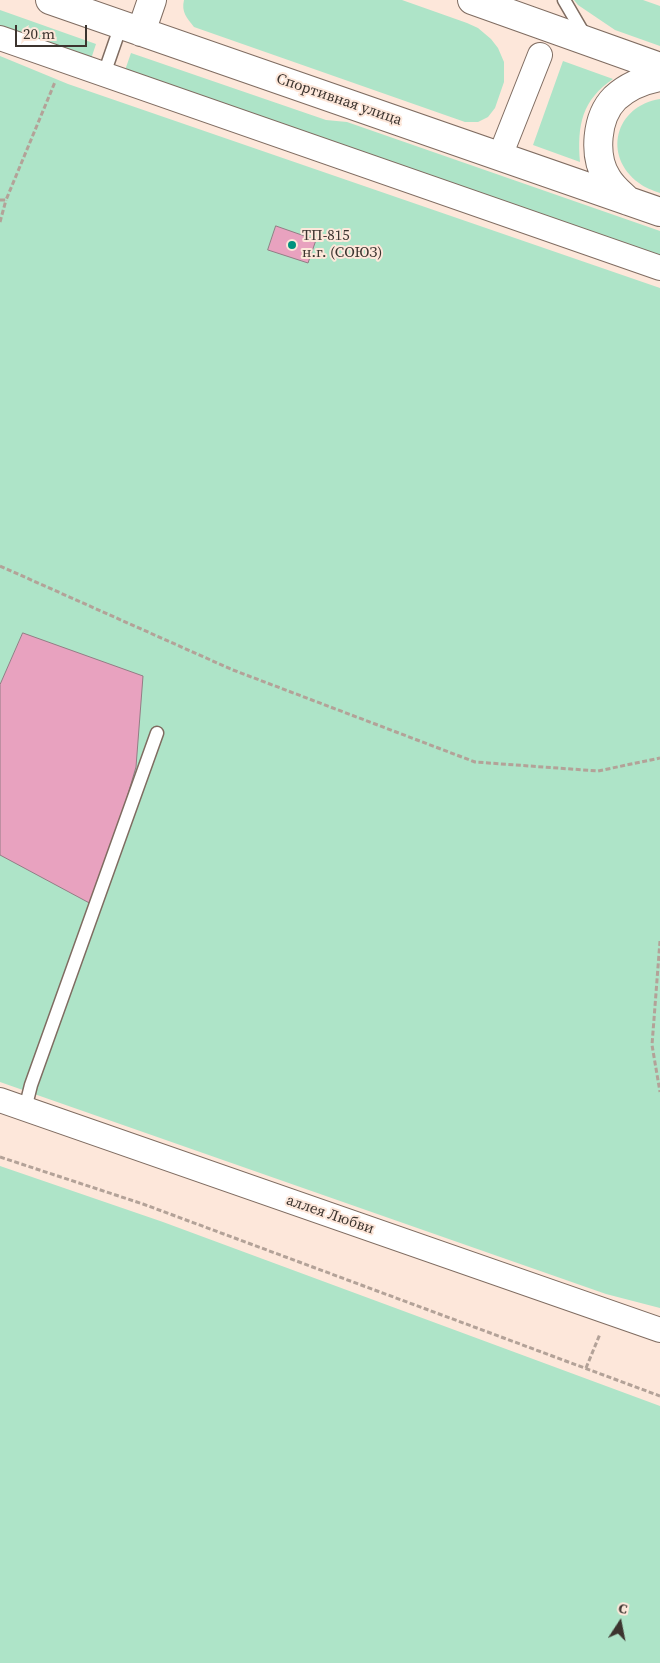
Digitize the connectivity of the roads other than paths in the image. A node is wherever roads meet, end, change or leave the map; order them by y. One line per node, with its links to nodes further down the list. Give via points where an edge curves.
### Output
1 (50, 0): 5 (main road, Спортивная улица)
2 (152, 0): 5 (main road)
3 (472, 0): 7 (main road)
4 (564, 0): 7 (lane)
5 (131, 29): 10 (lane); 12 (main road, Спортивная улица)
6 (0, 38): 10 (street)
7 (588, 40): 9 (main road)
8 (540, 55): 12 (street)
9 (660, 68)
10 (104, 74): 15 (street)
11 (660, 77): 13 (main road, Спортивная улица, via 630,86 614,99 598,136 598,155 606,178)
12 (500, 156): 13 (main road, Спортивная улица)
13 (628, 201): 14 (main road, Спортивная улица)
14 (660, 212)
15 (660, 268)
16 (157, 733): 18 (lane)
17 (0, 1100): 18 (street, аллея Любви)
18 (25, 1109): 19 (street, аллея Любви)
19 (660, 1330)

